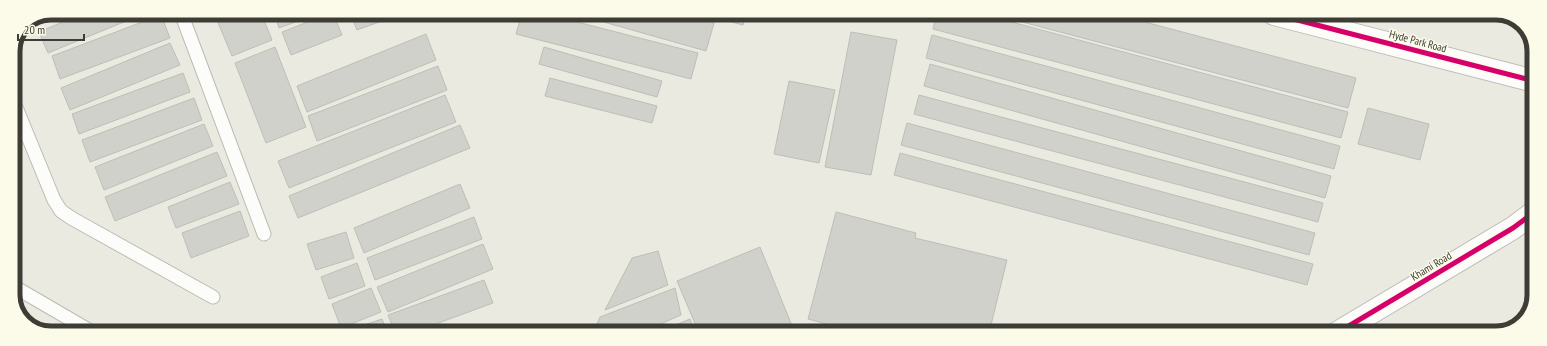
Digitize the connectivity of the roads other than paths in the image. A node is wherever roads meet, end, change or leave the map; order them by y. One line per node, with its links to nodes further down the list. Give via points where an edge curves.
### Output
1 (184, 20): 6 (lane)
2 (1297, 20): 3 (street, Hyde Park Road)
3 (1527, 79)
4 (20, 117): 8 (lane, via 54,200 61,211)
5 (1527, 218): 10 (street, Khami Road)
6 (264, 234)
7 (20, 290): 9 (lane)
8 (213, 297)
9 (82, 326)
10 (1349, 326)

